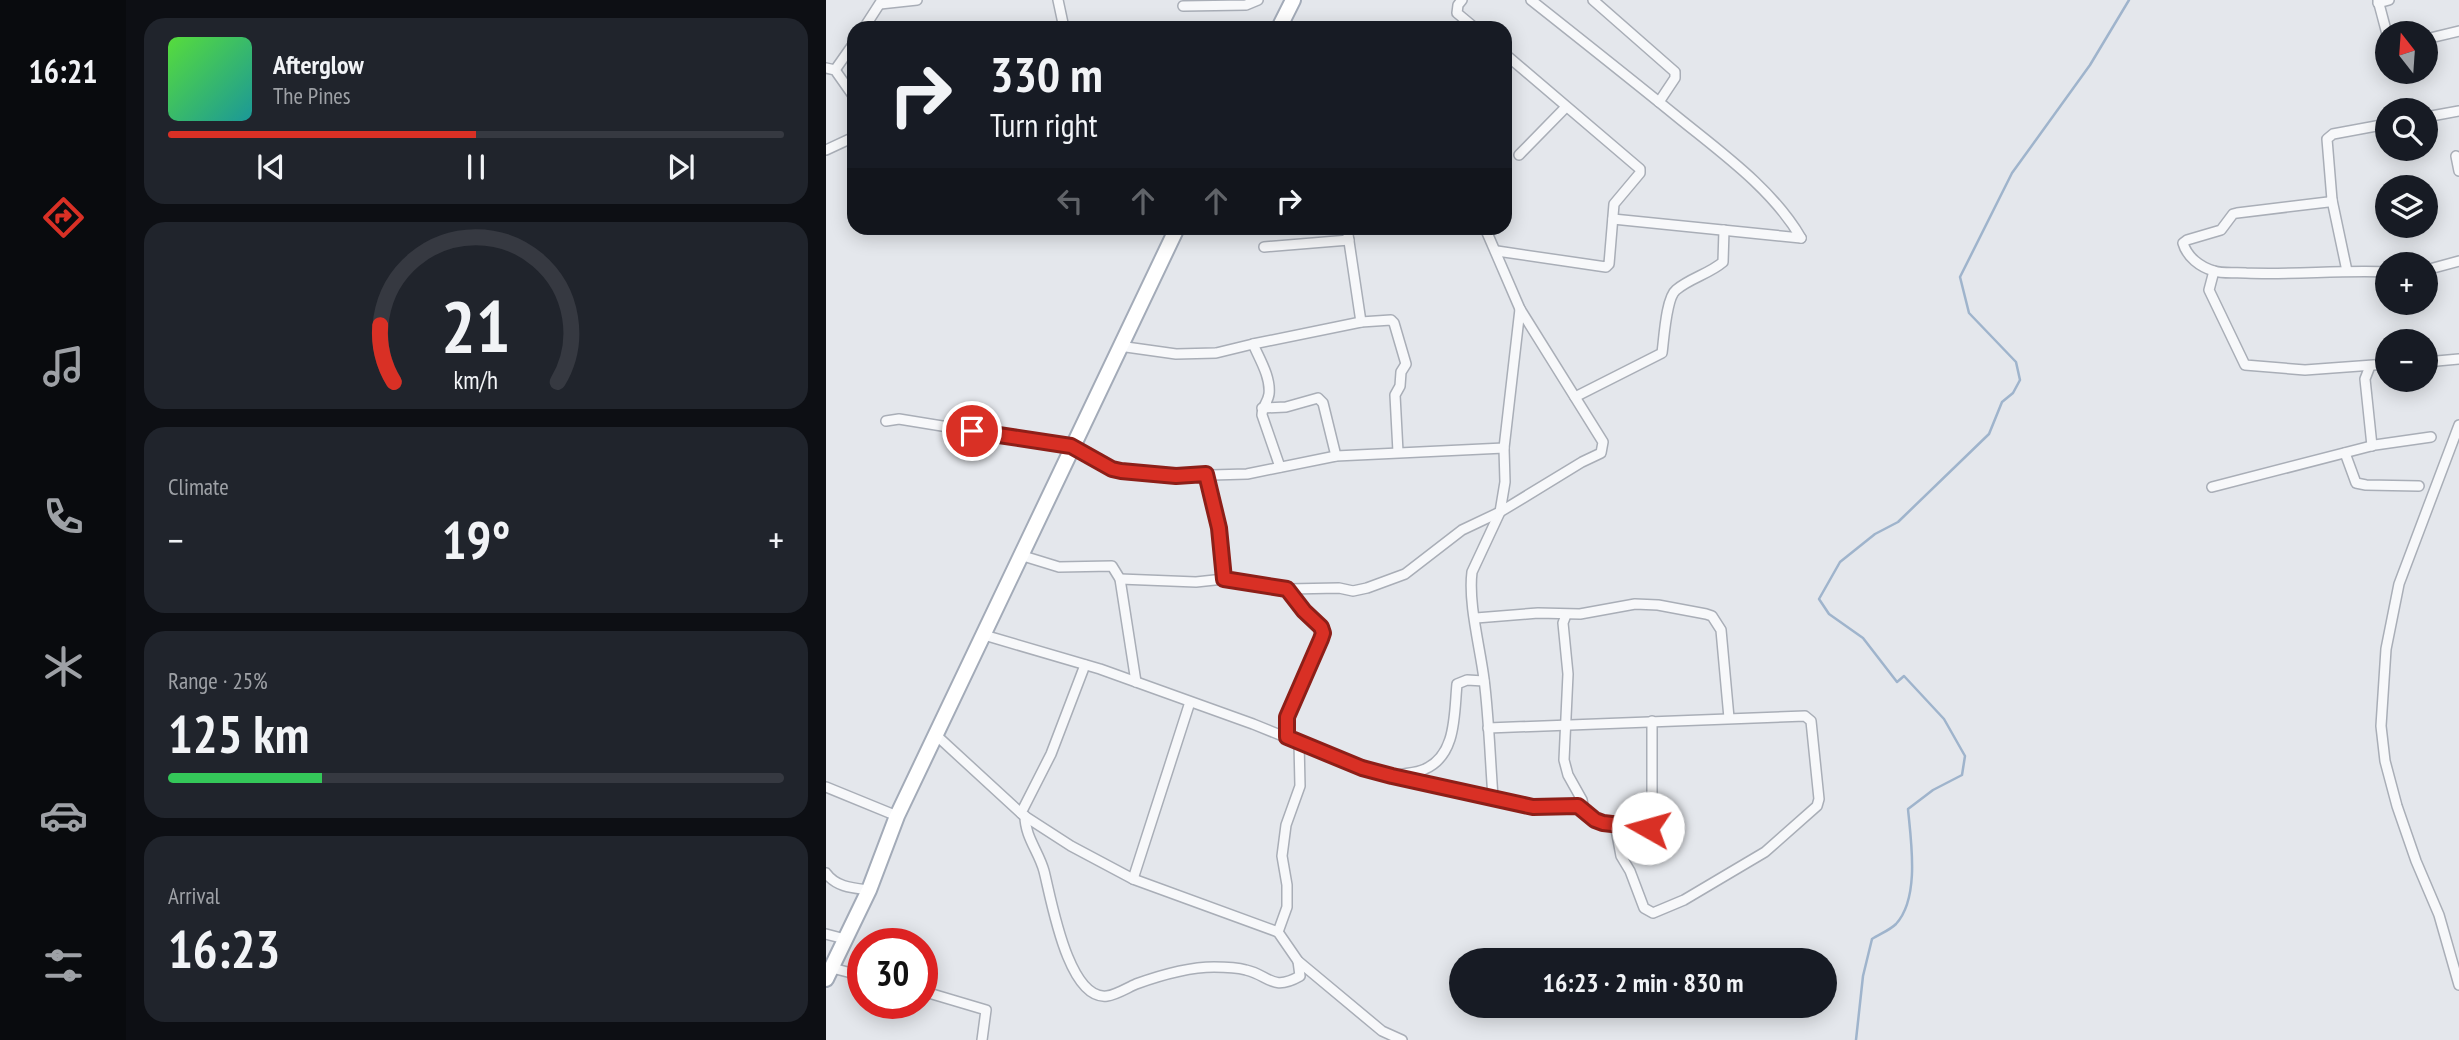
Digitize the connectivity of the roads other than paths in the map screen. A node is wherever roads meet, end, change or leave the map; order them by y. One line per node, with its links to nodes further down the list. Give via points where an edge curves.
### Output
1 (917, 0): 10 (street)
2 (1058, 0): 13 (street)
3 (1258, 0): 11 (street, via 1246,5)
4 (1293, 0): 14 (main road)
5 (1462, 0): 15 (street, via 1457,13)
6 (1531, 0): 23 (street)
7 (1593, 0): 23 (street, via 1675,72)
8 (2389, 0): 9 (street)
9 (2378, 1): 16 (street)
10 (881, 2): 12 (street)
11 (1183, 6)
12 (869, 21)
13 (1062, 21)
14 (1282, 21)
15 (1467, 21)
16 (2383, 21)
17 (2459, 31): 18 (street)
18 (2438, 36)
19 (847, 51): 21 (street)
20 (1512, 60): 24 (street)
21 (831, 69): 22 (street)
22 (847, 88)
23 (1659, 102): 35 (street, via 1772,200 1801,238)
24 (1566, 107): 30 (street); 34 (street, via 1640,169 1639,177 1616,199)
25 (2459, 111): 26 (street)
26 (2438, 115)
27 (2375, 126): 33 (street, via 2327,139)
28 (847, 140): 29 (street)
29 (826, 150)
30 (1519, 155)
31 (2456, 156): 32 (street)
32 (2459, 172)
33 (2332, 200): 44 (street, via 2233,214 2221,230 2183,243 2189,257); 45 (street)
34 (1613, 219): 35 (street); 41 (street, via 1606,267)
35 (1724, 230): 55 (street, via 1723,262 1674,291 1662,353)
36 (1174, 235): 50 (main road)
37 (1348, 235): 39 (street)
38 (1489, 235): 41 (street)
39 (1349, 240): 40 (street); 48 (street)
40 (1264, 247)
41 (1497, 251): 47 (street)
42 (2459, 261): 43 (street)
43 (2438, 267)
44 (2214, 271): 45 (street, via 2281,275); 53 (street, via 2209,290 2245,365 2305,370)
45 (2347, 271): 46 (street)
46 (2375, 272)
47 (1520, 309): 55 (street); 62 (street)
48 (1362, 322): 49 (street); 63 (street, via 1386,319 1394,323 1406,364 1395,395)
49 (1253, 344): 50 (street, via 1202,354); 56 (street, via 1269,388)
50 (1119, 346): 60 (main road)
51 (2459, 359): 52 (street)
52 (2438, 361)
53 (2370, 366): 54 (street); 61 (street, via 2365,379)
54 (2375, 366)
55 (1575, 397): 70 (street, via 1603,442 1601,453)
56 (1262, 408): 65 (street, via 1318,398); 66 (street)
57 (886, 421): 60 (street, via 899,419)
58 (2459, 425): 107 (street, via 2399,584 2386,649 2381,726 2397,806 2440,915)
59 (2431, 437): 61 (street)
60 (1071, 446): 67 (street, via 1121,471); 71 (main road)
61 (2372, 446): 64 (street)
62 (1504, 448): 63 (street); 70 (street)
63 (1398, 452): 65 (street)
64 (2345, 453): 68 (street); 69 (street, via 2356,483)
65 (1336, 456): 66 (street)
66 (1280, 467): 67 (street, via 1247,474)
67 (1206, 474): 73 (street, via 1219,528)
68 (2212, 486)
69 (2419, 486)
70 (1500, 512): 74 (street, via 1462,530 1405,574 1385,582 1353,591); 76 (street, via 1472,572)
71 (1020, 555): 72 (street, via 1059,567 1112,566); 77 (main road)
72 (1120, 579): 73 (street); 80 (street)
73 (1224, 579): 74 (street)
74 (1287, 589): 82 (street, via 1323,633)
75 (1566, 615): 76 (street); 83 (street, via 1635,604 1712,616 1721,630); 85 (street)
76 (1476, 618): 79 (street)
77 (984, 635): 78 (street); 88 (main road)
78 (1085, 665): 80 (street); 95 (street)
79 (1485, 681): 86 (street); 91 (street, via 1457,684 1452,733 1440,758 1425,769)
80 (1136, 682): 81 (street)
81 (1190, 702): 87 (street); 99 (street)
82 (1287, 717): 87 (street); 89 (street)
83 (1730, 718): 84 (street); 97 (street, via 1808,717 1817,806 1765,852 1653,913 1644,908 1620,856)
84 (1652, 721): 85 (street); 97 (street, via 1651,827)
85 (1566, 727): 86 (street); 94 (street, via 1567,775)
86 (1488, 728): 93 (street)
87 (1271, 731): 89 (street)
88 (936, 735): 95 (street); 96 (main road)
89 (1287, 737): 90 (street)
90 (1299, 742): 91 (street); 101 (street, via 1300,786 1286,825 1282,856 1287,907)
91 (1392, 776): 93 (street)
92 (826, 787): 96 (street)
93 (1493, 797): 94 (street, via 1533,807 1578,806)
94 (1584, 810): 97 (street, via 1595,820)
95 (1023, 815): 99 (street); 104 (street, via 1079,982 1093,994 1107,996 1199,967 1248,970 1272,983 1300,976)
96 (897, 816): 100 (main road)
97 (1615, 824)
98 (826, 873): 100 (street, via 844,886)
99 (1133, 879): 101 (street)
100 (869, 890): 103 (main road)
101 (1278, 932): 104 (street)
102 (826, 934): 103 (street)
103 (845, 939): 105 (main road)
104 (1298, 961): 110 (street, via 1382,1031)
105 (829, 974): 106 (street)
106 (847, 975)
107 (2459, 985)
108 (938, 996): 109 (street, via 986,1010)
109 (982, 1040)
110 (1402, 1040)

